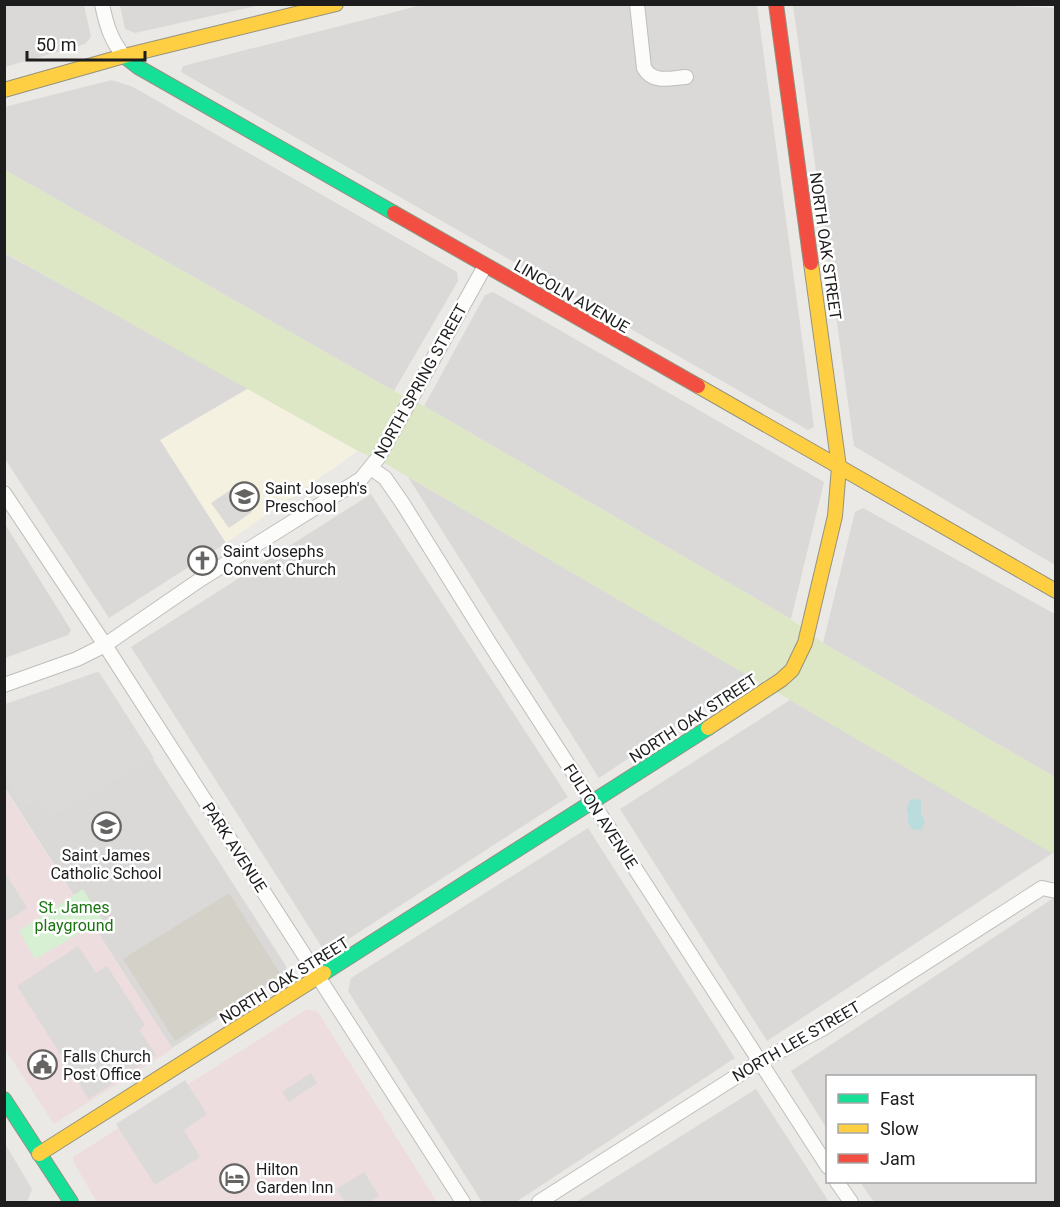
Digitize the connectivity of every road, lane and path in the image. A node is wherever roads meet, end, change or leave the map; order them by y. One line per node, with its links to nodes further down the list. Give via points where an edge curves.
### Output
1 (102, 4): 5 (street, LINCOLN AVENUE, via 108,30)
2 (336, 4): 5 (street)
3 (637, 4): 6 (street, via 647,74 660,79)
4 (776, 4): 9 (street, NORTH OAK STREET)
5 (124, 56): 7 (street); 8 (street, LINCOLN AVENUE)
6 (686, 77)
7 (4, 90)
8 (485, 266): 9 (street, LINCOLN AVENUE); 10 (street, NORTH SPRING STREET)
9 (839, 467): 12 (street, LINCOLN AVENUE); 15 (street, NORTH OAK STREET, via 838,498 824,565 805,643 792,670)
10 (371, 468): 13 (street, NORTH SPRING STREET, via 353,484 201,579); 15 (street, FULTON AVENUE, via 385,478 403,504)
11 (4, 493): 13 (street, PARK AVENUE)
12 (1056, 591)
13 (105, 645): 14 (street, NORTH SPRING STREET); 17 (street, PARK AVENUE)
14 (4, 685)
15 (593, 803): 17 (street, NORTH OAK STREET); 18 (street, FULTON AVENUE)
16 (1056, 891): 18 (street, NORTH LEE STREET, via 1042,888 822,1029)
17 (318, 977): 20 (street, NORTH OAK STREET); 24 (street, PARK AVENUE)
18 (759, 1062): 21 (street, FULTON AVENUE); 25 (street, NORTH LEE STREET)
19 (4, 1099): 20 (street)
20 (39, 1154): 23 (street)
21 (826, 1164)
22 (838, 1183): 26 (street)
23 (69, 1202)
24 (463, 1203)
25 (539, 1203)
26 (850, 1203)

